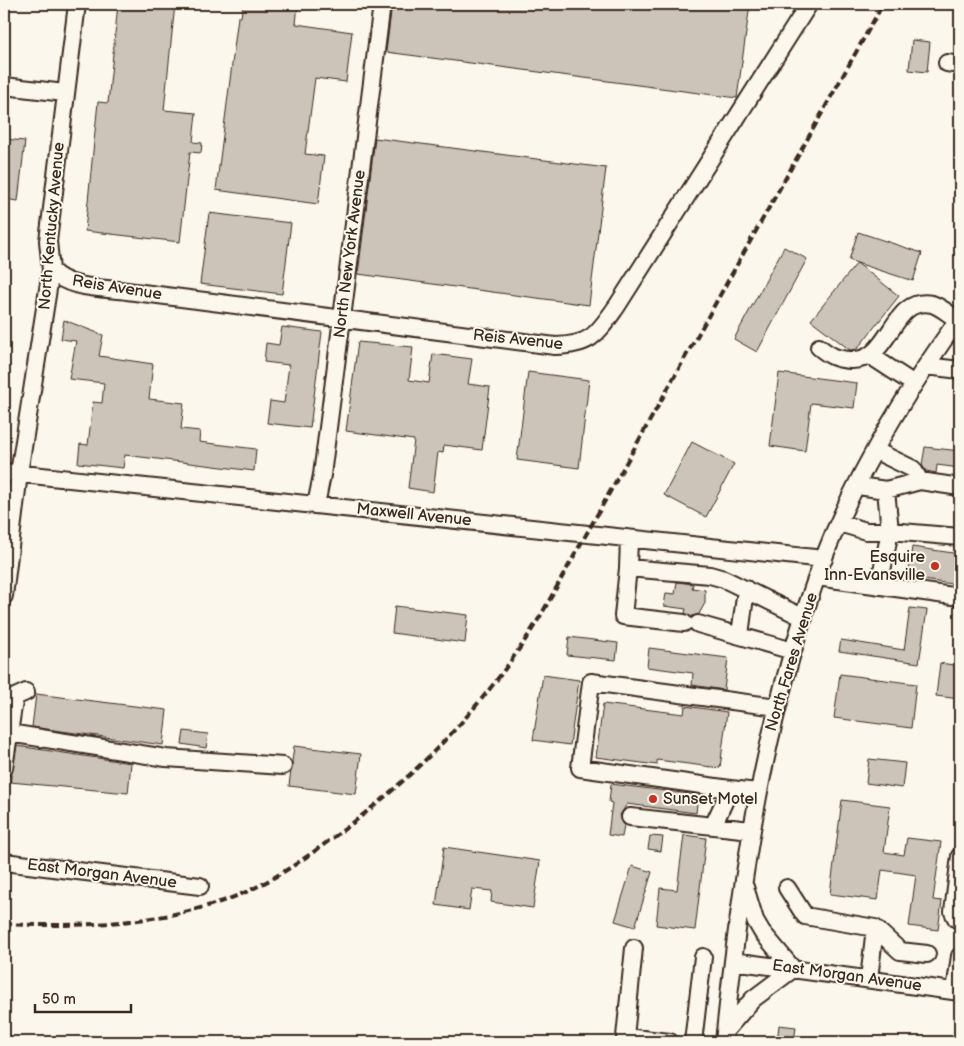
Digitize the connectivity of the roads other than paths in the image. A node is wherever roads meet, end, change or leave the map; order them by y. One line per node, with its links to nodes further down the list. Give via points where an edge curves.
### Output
1 (77, 4): 5 (street, North Kentucky Avenue)
2 (382, 4): 7 (street, North New York Avenue)
3 (809, 4): 7 (street, Reis Avenue, via 617,306 592,338 578,344 555,346)
4 (4, 86): 5 (street)
5 (65, 93): 6 (street, North Kentucky Avenue, via 48,241)
6 (51, 270): 7 (street, Reis Avenue, via 76,284); 15 (street, North Kentucky Avenue)
7 (342, 318): 20 (street, North New York Avenue)
8 (959, 318): 10 (street, via 934,304 908,307); 11 (street, North Fares Avenue)
9 (820, 347): 10 (street, via 834,359 860,361)
10 (872, 356): 13 (street)
11 (926, 366): 12 (street); 13 (street, North Fares Avenue)
12 (960, 370)
13 (914, 384): 14 (street, North Fares Avenue)
14 (876, 451): 16 (street, via 913,469); 17 (street, North Fares Avenue)
15 (12, 473): 20 (street, Maxwell Avenue); 30 (street, North Kentucky Avenue)
16 (920, 481): 18 (street); 19 (street)
17 (858, 486): 19 (street); 21 (street, North Fares Avenue)
18 (960, 487)
19 (886, 490): 22 (street)
20 (316, 505): 24 (street, Maxwell Avenue)
21 (839, 523): 22 (street, via 866,531); 25 (street, North Fares Avenue)
22 (890, 531): 23 (street); 28 (street)
23 (960, 537)
24 (629, 539): 25 (street, Maxwell Avenue); 26 (street)
25 (824, 559): 27 (street, North Fares Avenue)
26 (628, 568): 29 (street, via 710,575); 33 (street, via 623,616 691,624)
27 (818, 577): 28 (street); 32 (street, North Fares Avenue)
28 (879, 586): 31 (street)
29 (746, 590): 32 (street); 33 (street)
30 (4, 596)
31 (960, 597)
32 (804, 618): 34 (street, North Fares Avenue)
33 (740, 635): 34 (street)
34 (792, 652): 36 (street, North Fares Avenue)
35 (26, 692): 37 (street, via 15,697)
36 (777, 708): 41 (street, via 592,682 580,768); 42 (street, North Fares Avenue)
37 (8, 712): 38 (street)
38 (9, 733): 39 (street, via 166,758); 40 (street)
39 (283, 766)
40 (4, 768)
41 (730, 789): 42 (street); 44 (street)
42 (758, 792): 45 (street, North Fares Avenue)
43 (630, 817): 44 (street)
44 (713, 826): 45 (street)
45 (751, 830): 48 (street, North Fares Avenue)
46 (960, 856): 51 (street, via 952,912)
47 (4, 862): 49 (street, East Morgan Avenue)
48 (743, 882): 57 (street, North Fares Avenue); 58 (street, via 755,920)
49 (200, 886)
50 (787, 888): 52 (street, via 805,916)
51 (960, 918)
52 (876, 928): 54 (street, via 900,950); 59 (street)
53 (634, 948): 62 (street, via 625,1036)
54 (927, 954)
55 (960, 956): 60 (street)
56 (703, 957): 63 (street)
57 (733, 961): 58 (street, East Morgan Avenue); 61 (street, North Fares Avenue)
58 (793, 969): 59 (street, East Morgan Avenue); 61 (street, via 753,999)
59 (869, 979): 60 (street, East Morgan Avenue)
60 (958, 992)
61 (724, 1037)
62 (670, 1042)
63 (693, 1042)

